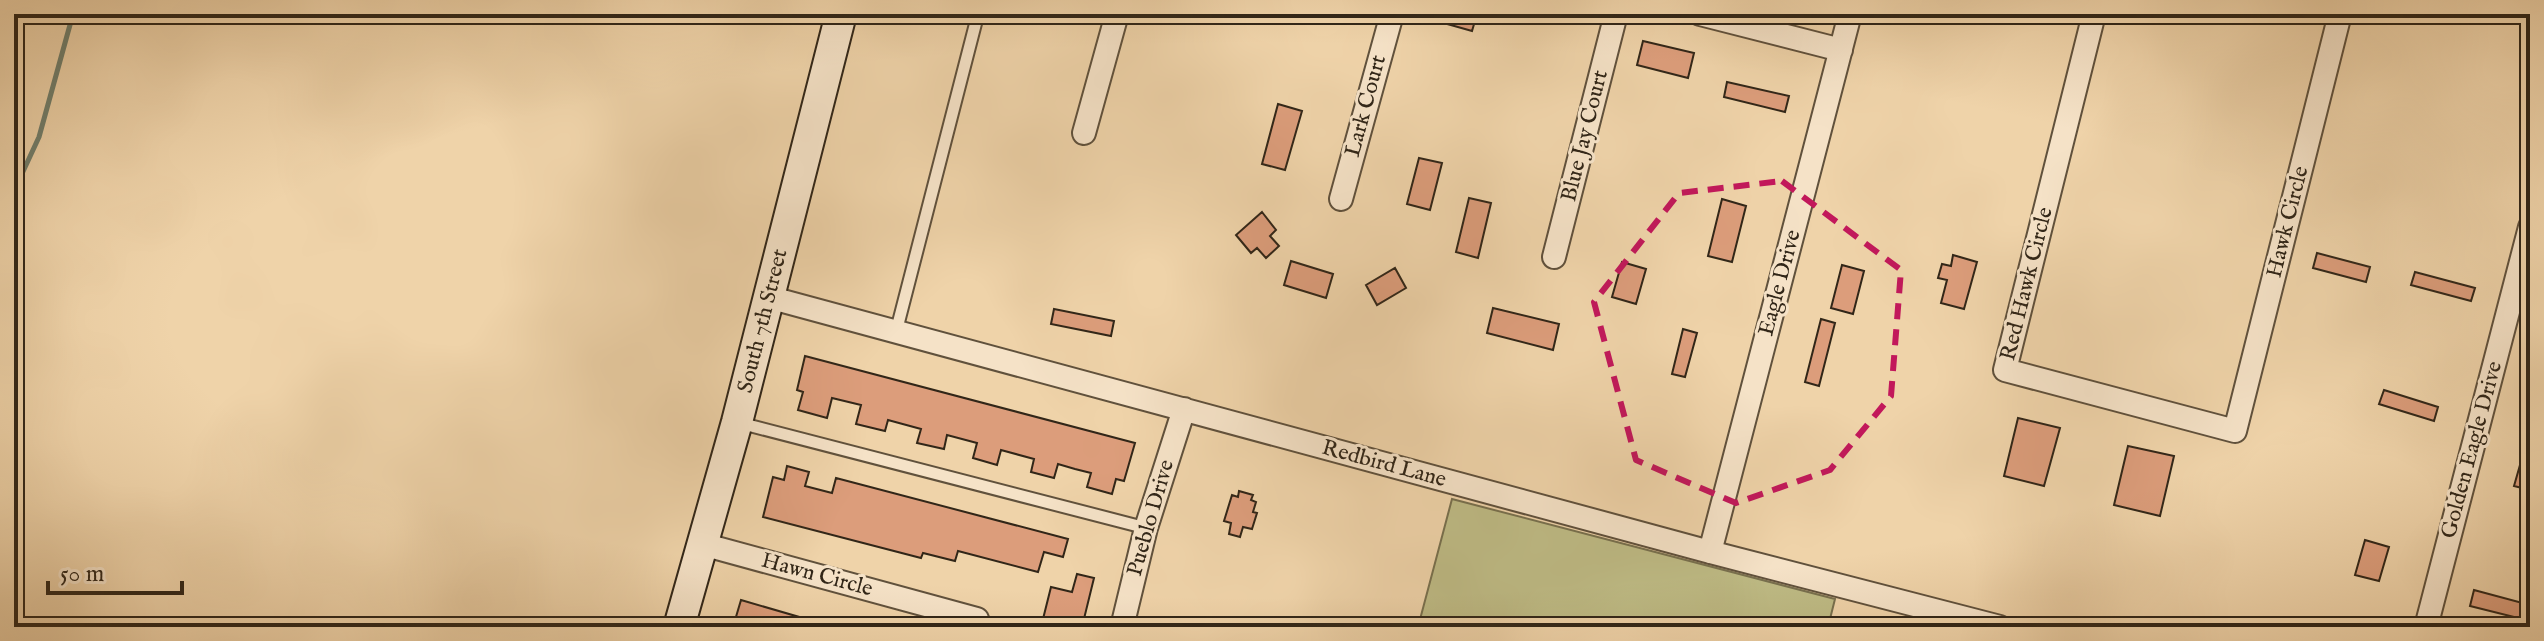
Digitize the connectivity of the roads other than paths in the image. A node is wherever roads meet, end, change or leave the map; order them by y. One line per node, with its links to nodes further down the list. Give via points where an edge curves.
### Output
1 (841, 14): 15 (main road, South 7th Street)
2 (978, 14): 16 (lane)
3 (1117, 14): 11 (street)
4 (1392, 14): 12 (street, Lark Court)
5 (1616, 14): 14 (street, Blue Jay Court)
6 (1700, 14): 10 (street)
7 (1850, 14): 10 (street, Eagle Drive)
8 (2094, 14): 19 (street, Red Hawk Circle, via 2005,370)
9 (2340, 14): 19 (street, Hawk Circle)
10 (1841, 50): 22 (street, Eagle Drive)
11 (1084, 133)
12 (1341, 199)
13 (2530, 227): 27 (street, Golden Eagle Drive)
14 (1554, 257)
15 (768, 297): 16 (street, Redbird Lane); 18 (main road, South 7th Street)
16 (896, 332): 17 (street, Redbird Lane)
17 (1184, 409): 20 (street, Pueblo Drive); 22 (street, Redbird Lane)
18 (737, 422): 20 (lane); 21 (main road, South 7th Street)
19 (2235, 431)
20 (1146, 528): 25 (street, Pueblo Drive)
21 (702, 544): 23 (street, Hawn Circle); 24 (main road, South 7th Street)
22 (1710, 552): 26 (street, Redbird Lane)
23 (977, 619)
24 (679, 627)
25 (1122, 627)
26 (2000, 627)
27 (2426, 627)

